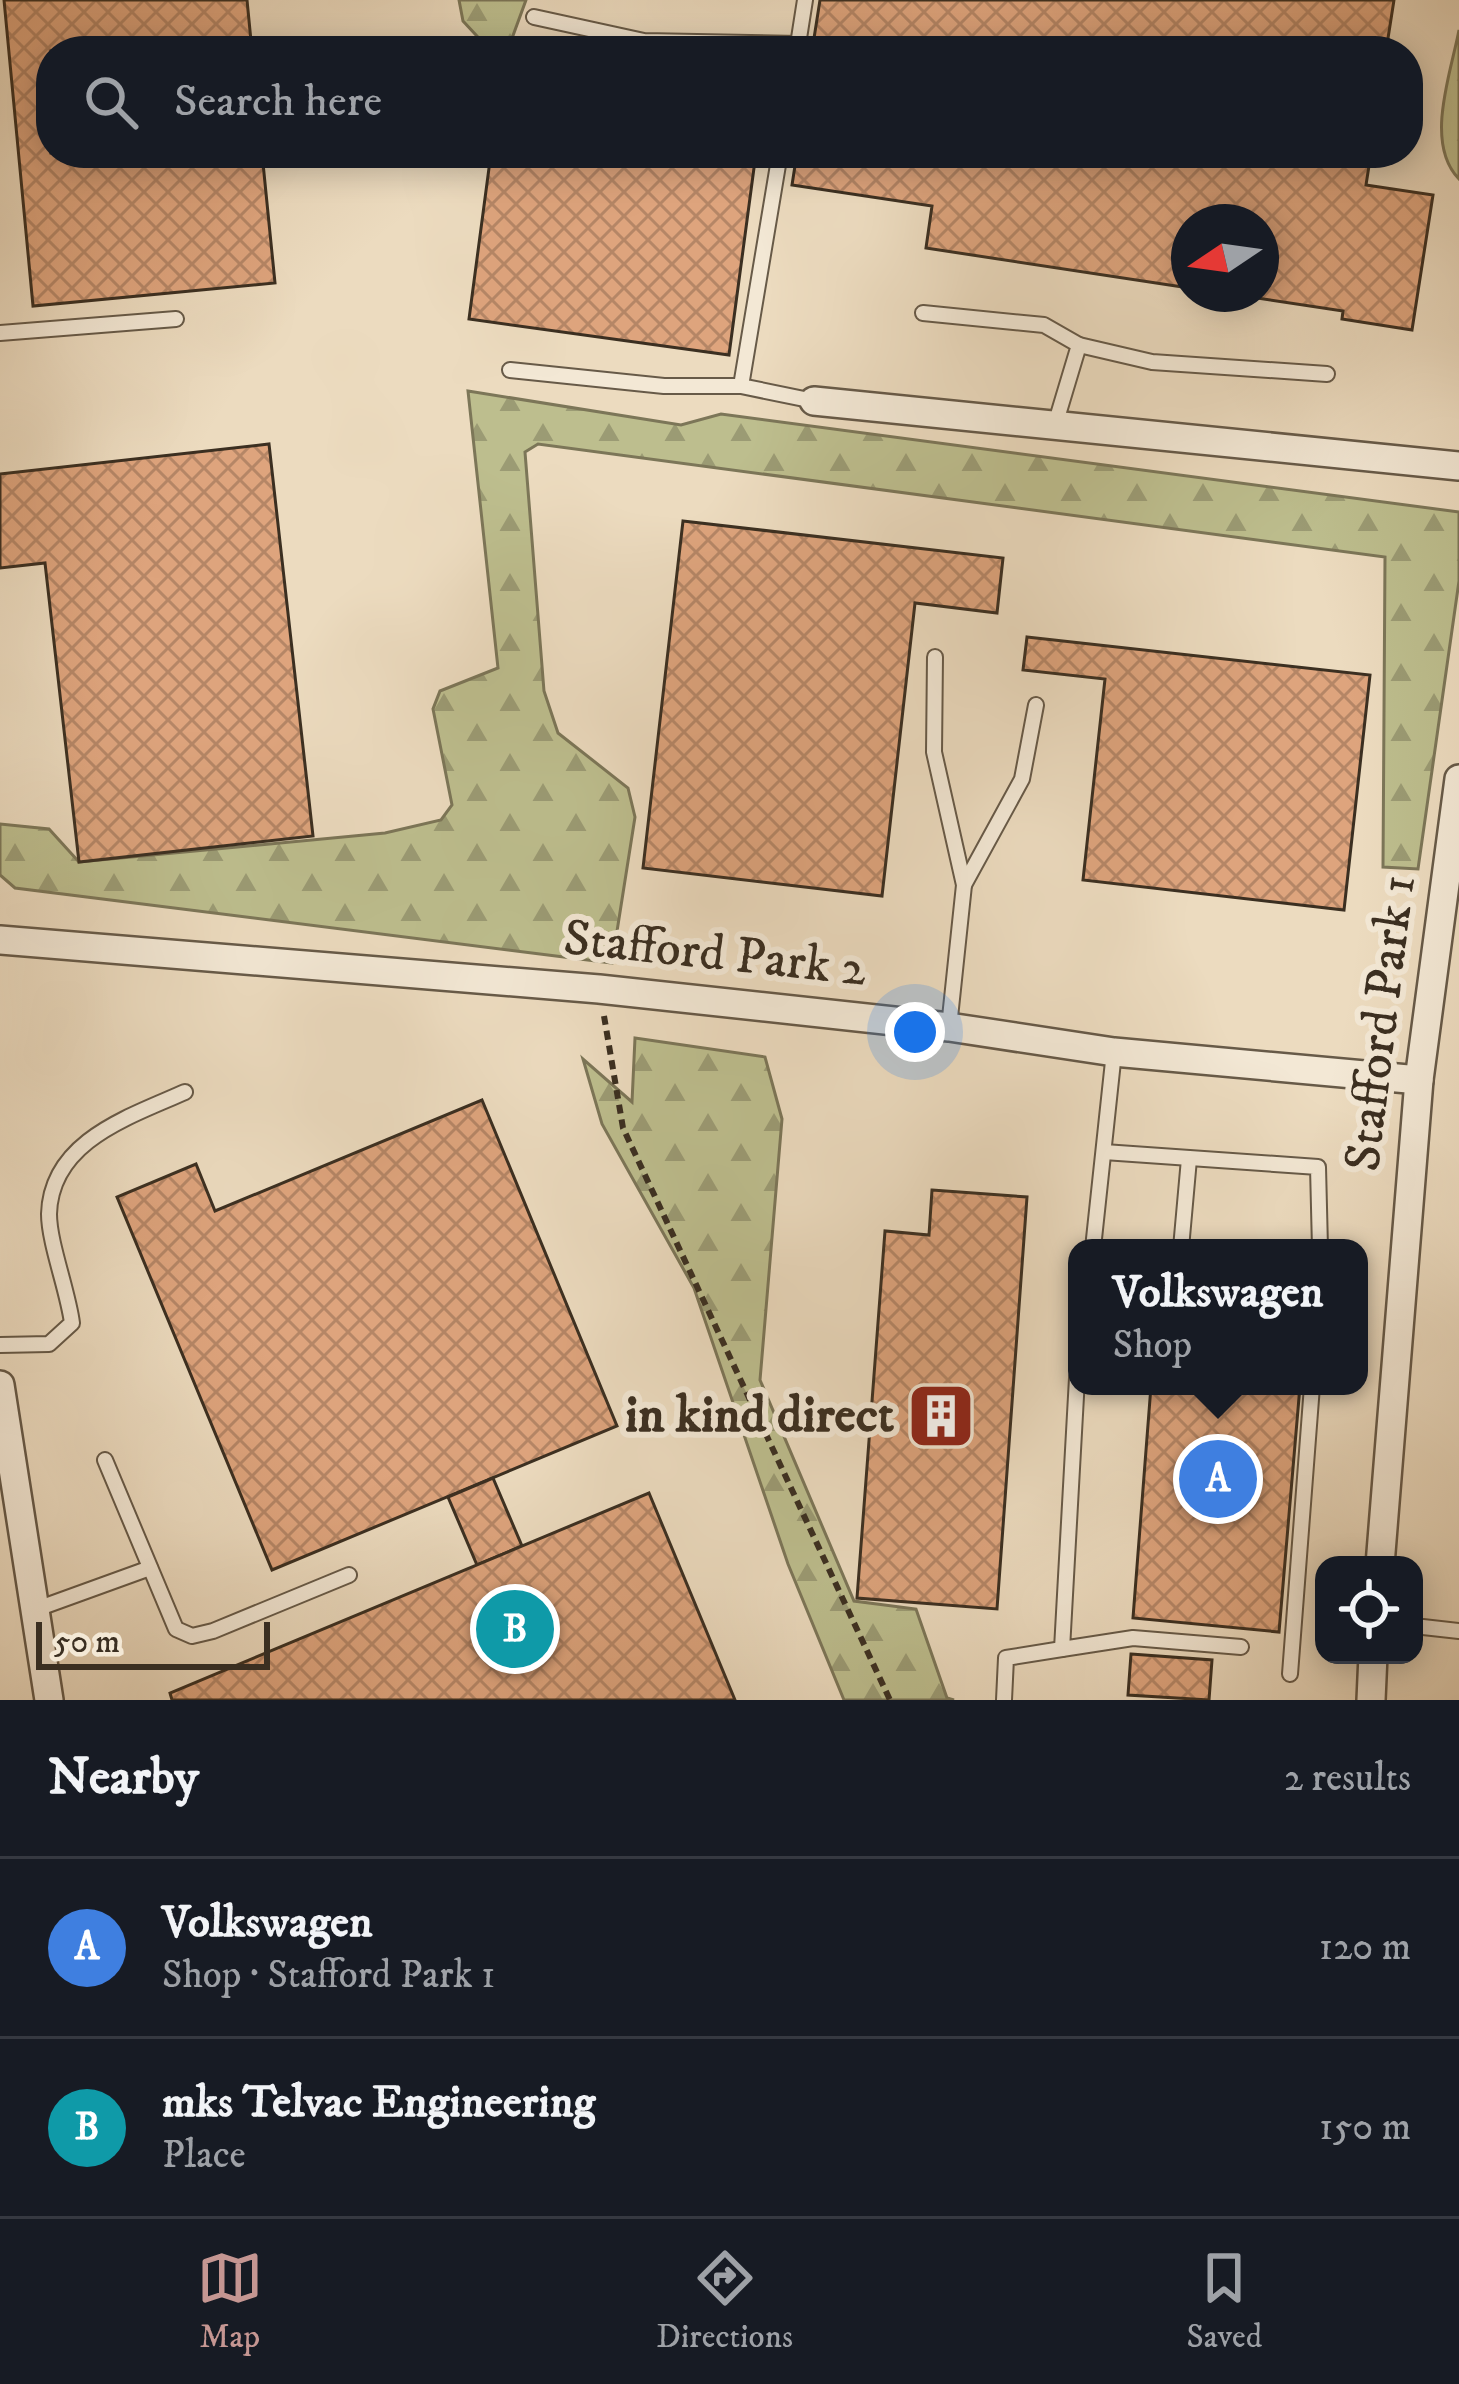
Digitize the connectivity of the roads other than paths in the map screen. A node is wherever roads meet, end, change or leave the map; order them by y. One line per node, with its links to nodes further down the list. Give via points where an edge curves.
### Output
1 (806, 0): 4 (lane)
2 (534, 17): 3 (lane)
3 (621, 36)
4 (800, 36)
5 (777, 168): 12 (lane)
6 (923, 313): 9 (lane, via 1044,325)
7 (176, 319): 8 (lane)
8 (0, 332)
9 (1078, 345): 11 (lane, via 1151,362); 14 (lane)
10 (510, 370): 12 (lane)
11 (1327, 374)
12 (741, 386): 13 (lane)
13 (814, 400): 14 (street)
14 (1055, 425): 15 (street)
15 (1459, 466)
16 (935, 657): 19 (lane, via 934,752)
17 (1036, 705): 19 (lane, via 1022,779)
18 (1459, 779): 23 (street, Stafford Park 1)
19 (964, 885): 21 (lane)
20 (0, 940): 21 (street, Stafford Park 2)
21 (949, 1027): 22 (street, Stafford Park 2)
22 (1114, 1052): 23 (street, Stafford Park 2); 25 (lane)
23 (1419, 1079): 35 (street, Stafford Park 1)
24 (185, 1093): 30 (lane, via 96,1132 72,1158 55,1183 49,1217 72,1323 49,1345)
25 (1104, 1152): 26 (lane); 27 (lane)
26 (1189, 1159): 28 (lane); 29 (lane, via 1318,1167)
27 (1094, 1239)
28 (1182, 1239)
29 (1320, 1239)
30 (0, 1346)
31 (0, 1385): 38 (street)
32 (1076, 1395): 42 (lane)
33 (1311, 1395): 44 (lane)
34 (105, 1460): 36 (lane)
35 (1381, 1556)
36 (150, 1568): 37 (lane, via 176,1629 192,1636); 38 (lane)
37 (349, 1575)
38 (34, 1610): 45 (street)
39 (1423, 1627): 40 (lane)
40 (1459, 1630)
41 (1241, 1647): 42 (lane, via 1133,1638)
42 (1062, 1649): 46 (lane, via 1006,1658)
43 (1373, 1664): 47 (street)
44 (1290, 1674)
45 (49, 1700)
46 (1004, 1700)
47 (1371, 1700)

